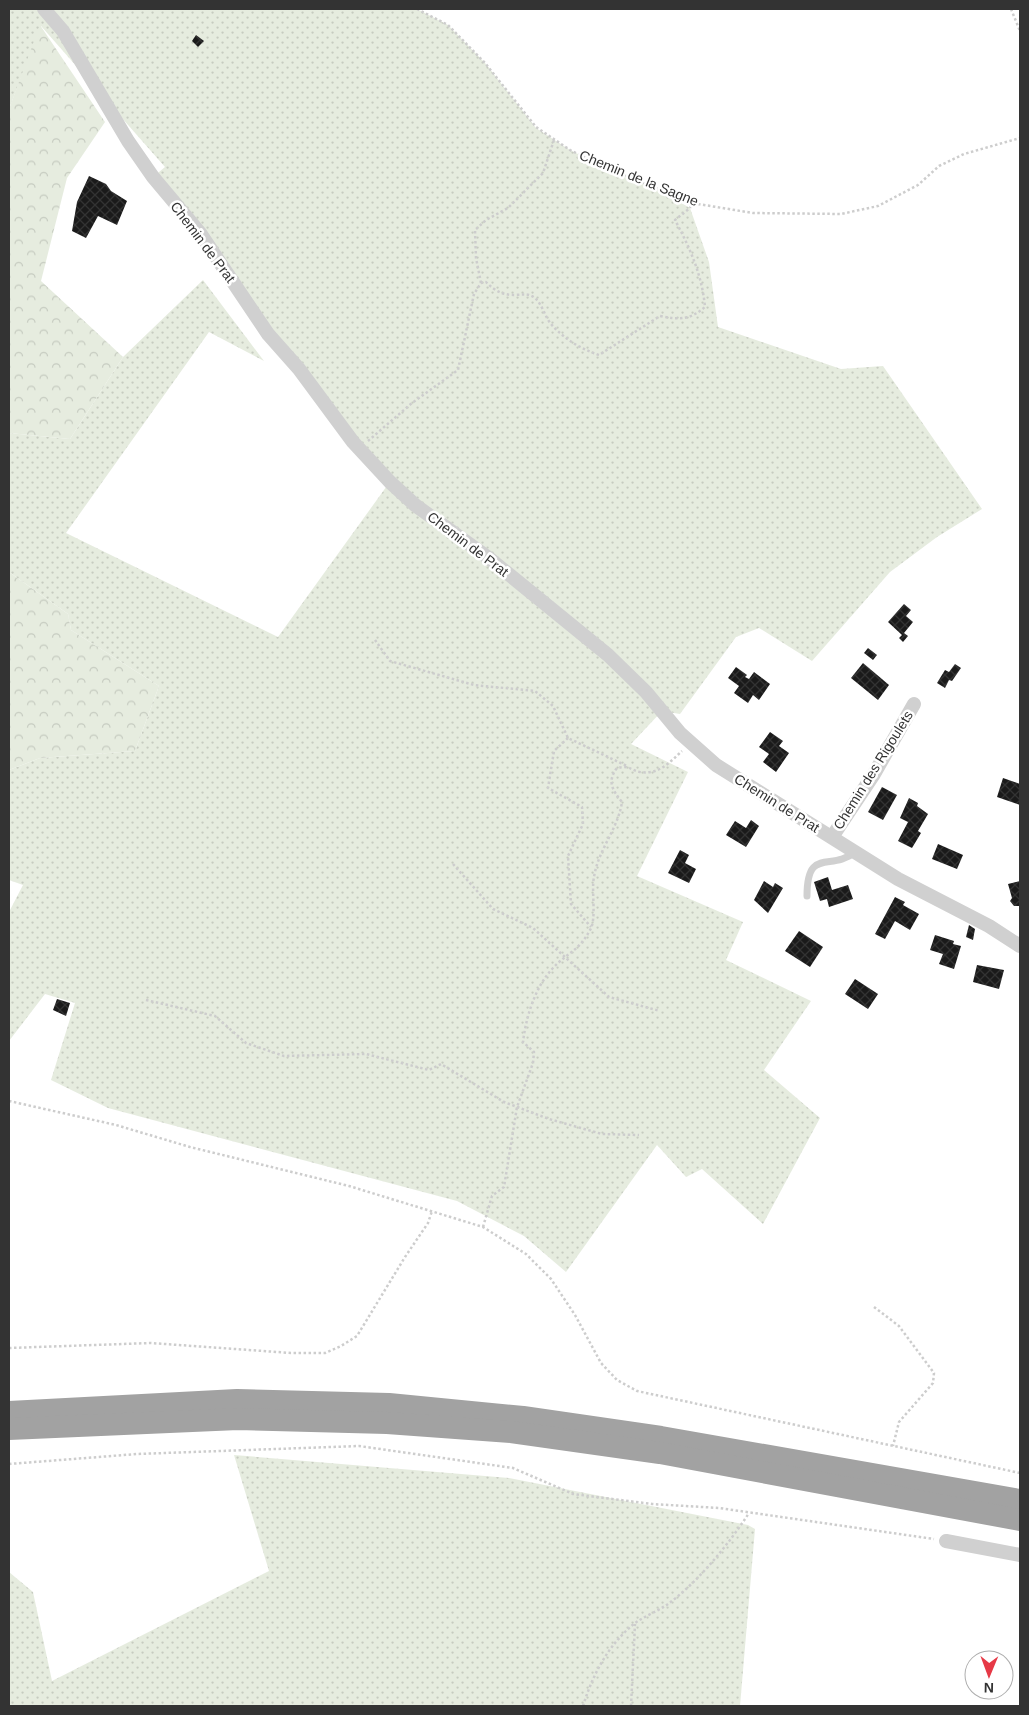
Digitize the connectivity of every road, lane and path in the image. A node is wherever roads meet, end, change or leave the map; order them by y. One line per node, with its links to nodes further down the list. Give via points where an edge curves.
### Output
1 (44, 9): 9 (street, Chemin de Prat, via 63,31 128,142 153,177 200,233 268,334)
2 (417, 9): 6 (path, Chemin de la Sagne, via 448,26 485,63 536,128)
3 (1011, 9): 4 (path)
4 (1020, 31)
5 (1020, 138): 7 (path, Chemin de la Sagne, via 964,154 939,166 918,184 878,206 842,214 754,213)
6 (554, 140): 7 (path, Chemin de la Sagne, via 600,165); 8 (path, via 543,173 508,208 475,230)
7 (692, 203): 8 (path, via 675,220 698,270 706,307 683,320 660,316 599,356 581,349 552,324 535,298 503,295 486,282)
8 (481, 283): 9 (path, via 474,294 458,370 412,403)
9 (359, 448): 13 (street, Chemin de Prat, via 415,505 445,524 608,655)
10 (375, 640): 12 (path, via 390,661 474,685 535,690 553,706)
11 (914, 704): 15 (street, Chemin des Rigoulets, via 874,774)
12 (568, 738): 14 (path); 19 (path, via 554,752 548,788 582,807 583,824 568,856 571,904)
13 (692, 743): 14 (path, via 662,770 640,772); 15 (street, Chemin de Prat, via 716,765)
14 (627, 766): 19 (path, via 617,768 611,776 612,790 622,802 620,815 593,878)
15 (832, 837): 16 (street, Chemin de Prat)
16 (856, 852): 18 (lane, via 848,858 827,860 811,870 807,878); 20 (street, Chemin de Prat, via 898,879)
17 (453, 864): 21 (path, via 493,909 533,928)
18 (807, 896)
19 (592, 928): 21 (path, via 576,951)
20 (1020, 946)
21 (566, 958): 23 (path, via 609,996); 25 (path, via 553,968 538,990 526,1022 523,1042 534,1052 533,1063)
22 (146, 1000): 25 (path, via 215,1016 246,1043 284,1056 366,1054 429,1070 441,1064)
23 (660, 1011)
24 (9, 1101): 27 (path, via 116,1125)
25 (517, 1107): 26 (path, via 602,1134); 28 (path, via 504,1187 492,1196)
26 (639, 1135)
27 (432, 1211): 28 (path); 30 (path, via 428,1223 357,1336 324,1353 151,1343)
28 (483, 1227): 33 (path, via 526,1254 551,1279 601,1363 617,1380 637,1391)
29 (874, 1307): 33 (path, via 899,1326 934,1373 933,1383 899,1422)
30 (9, 1348)
31 (9, 1412): 36 (highway, via 236,1400 389,1404 523,1416 662,1437)
32 (9, 1429): 38 (highway, via 238,1419 387,1422 511,1432 660,1453)
33 (893, 1446): 35 (path)
34 (9, 1464): 37 (path, via 137,1454 359,1446 513,1468 573,1494)
35 (1020, 1473)
36 (1020, 1500)
37 (749, 1513): 39 (path); 41 (path, via 729,1543 668,1604)
38 (1020, 1520)
39 (946, 1541): 40 (street)
40 (1020, 1555)
41 (636, 1623): 42 (path, via 608,1648); 43 (path)
42 (583, 1706)
43 (631, 1706)

